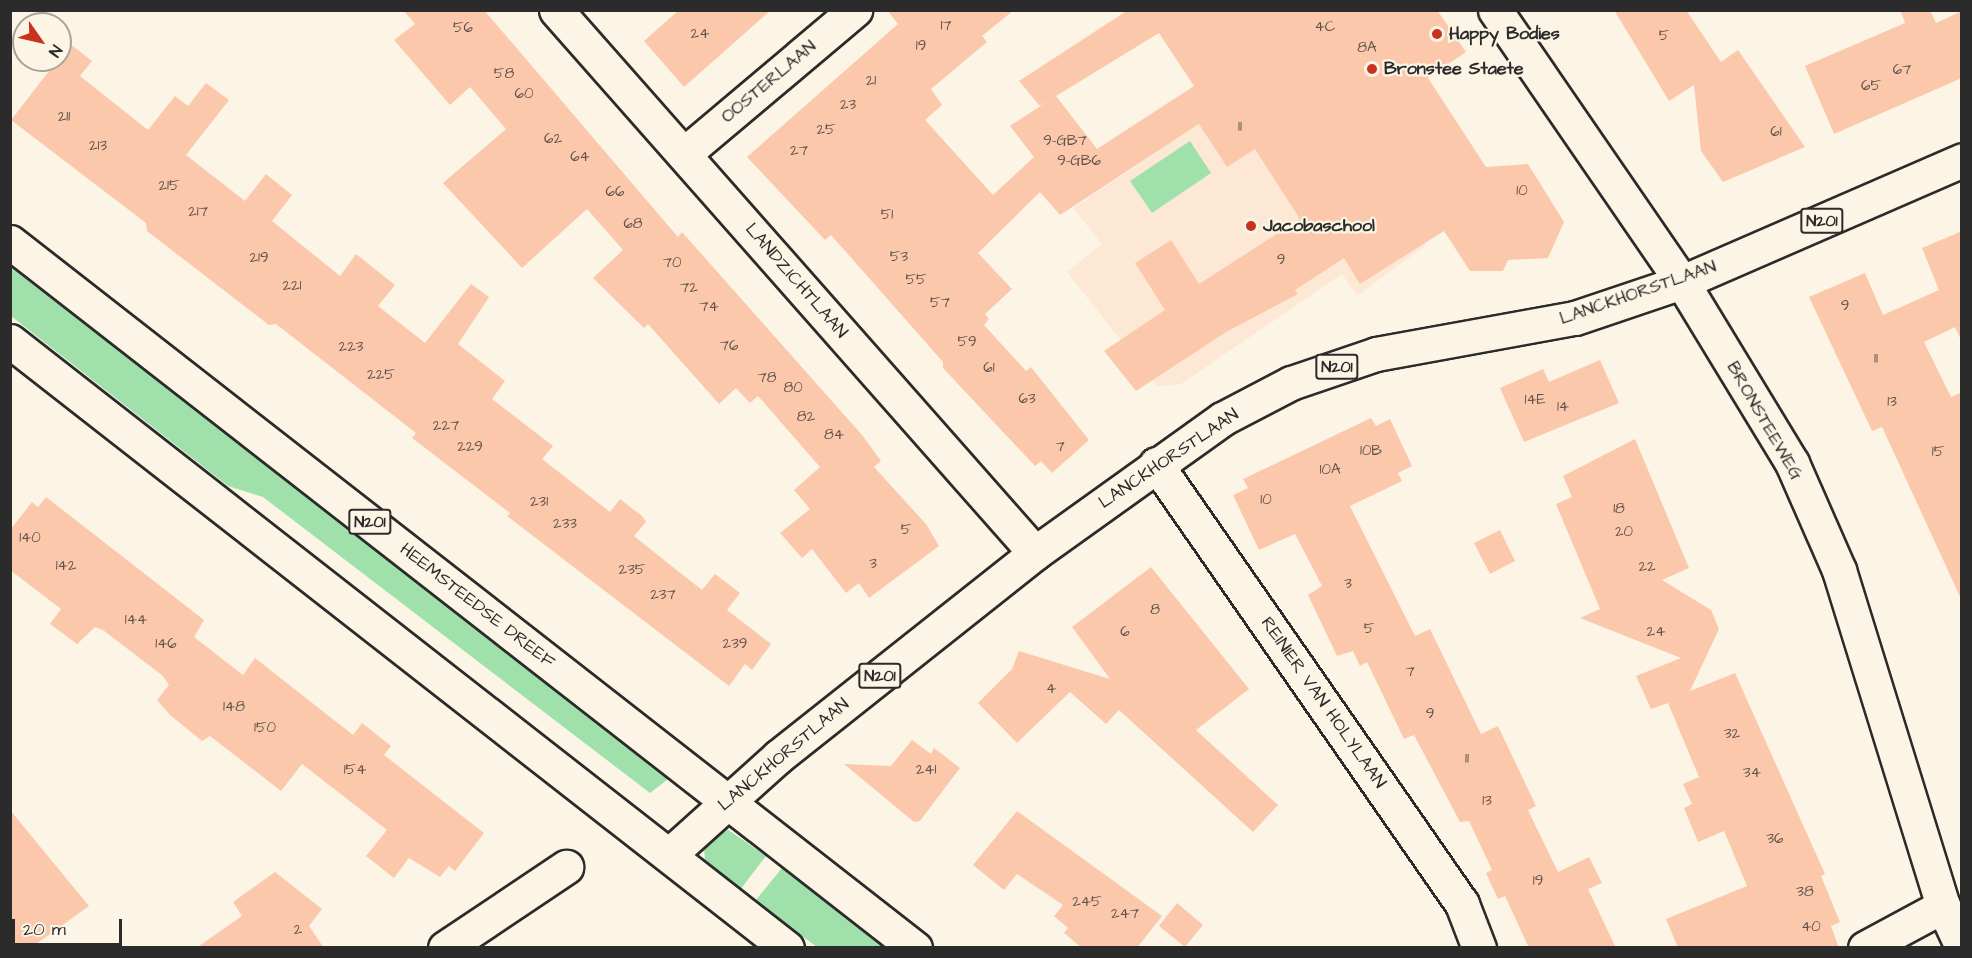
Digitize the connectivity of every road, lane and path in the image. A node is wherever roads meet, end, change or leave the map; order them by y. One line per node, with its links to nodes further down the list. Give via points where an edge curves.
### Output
1 (556, 10): 4 (main road, LANDZICHTLAAN)
2 (855, 10): 4 (main road, OOSTERLAAN)
3 (1495, 10): 7 (main road, BRONSTEEWEG)
4 (684, 154): 10 (main road, LANDZICHTLAAN)
5 (1962, 160): 7 (main road, LANCKHORSTLAAN / N201)
6 (10, 242): 11 (main road, HEEMSTEEDSE DREEF / N201)
7 (1682, 282): 9 (main road, LANCKHORSTLAAN / N201, via 1575,318 1365,357 1292,383 1222,419); 14 (main road, BRONSTEEWEG, via 1792,463 1839,570)
8 (10, 341): 12 (main road)
9 (1156, 464): 10 (main road, LANCKHORSTLAAN / N201); 19 (main road, REINIER VAN HOLYLAAN, via 1462,904)
10 (1035, 553): 11 (main road, LANCKHORSTLAAN / N201, via 779,756)
11 (728, 802): 12 (main road, LANCKHORSTLAAN / N201); 18 (main road, HEEMSTEEDSE DREEF)
12 (669, 855): 17 (main road)
13 (566, 867): 16 (main road)
14 (1943, 906): 15 (main road, BRONSTEEWEG); 20 (main road)
15 (1962, 947)
16 (445, 948)
17 (787, 948)
18 (915, 948)
19 (1479, 948)
20 (1865, 948)

